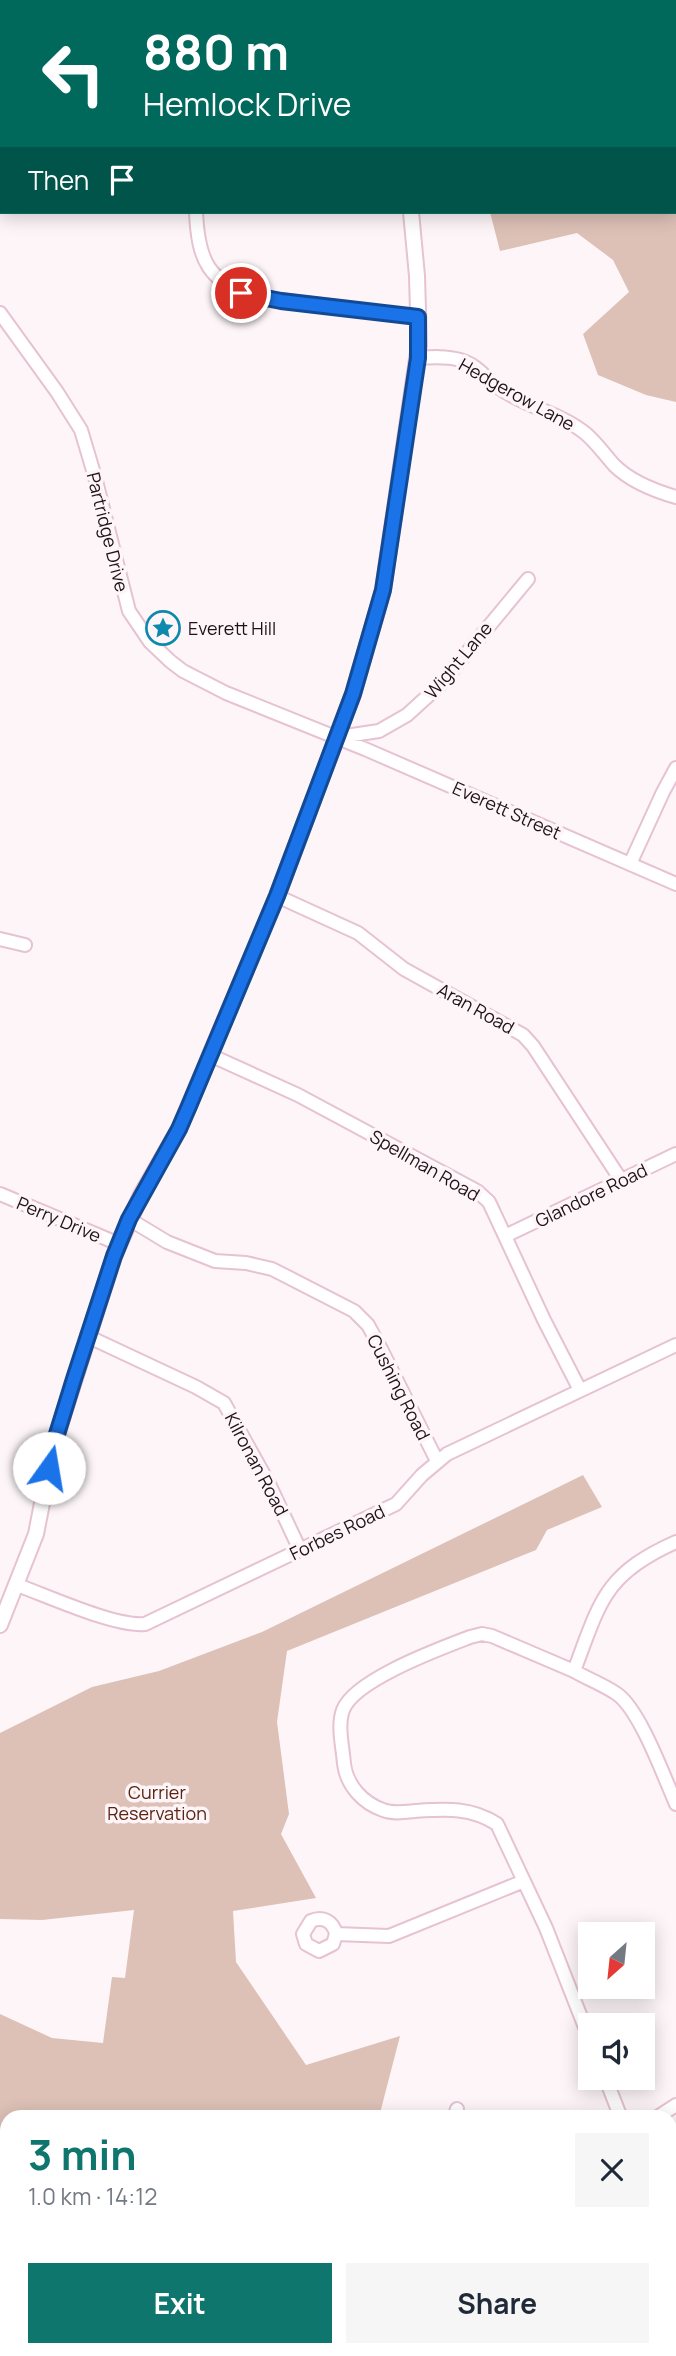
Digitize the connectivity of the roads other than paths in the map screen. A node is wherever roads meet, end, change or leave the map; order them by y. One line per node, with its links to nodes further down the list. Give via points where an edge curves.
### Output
1 (196, 214): 4 (street, via 205,264 241,293)
2 (411, 214): 4 (main road)
3 (0, 313): 8 (street, Partridge Drive, via 81,430 124,596 150,642 183,671)
4 (418, 317): 5 (main road)
5 (418, 358): 6 (street, Hedgerow Lane, via 461,360 482,371 516,398 586,434 617,468); 8 (main road, via 382,597)
6 (676, 497)
7 (528, 579): 8 (street, Wight Lane, via 440,684 407,715 379,731)
8 (337, 738): 10 (street, Everett Street); 12 (main road)
9 (676, 768): 10 (street)
10 (629, 864): 11 (street, Everett Street)
11 (676, 884)
12 (277, 896): 15 (main road); 17 (street, Aran Road, via 358,933 404,969 523,1035)
13 (0, 939): 14 (street)
14 (25, 945)
15 (210, 1055): 19 (main road, via 179,1129); 20 (street, Spellman Road, via 311,1101 477,1191 489,1202)
16 (676, 1154): 17 (street, Glandore Road)
17 (621, 1180): 20 (street, Glandore Road)
18 (0, 1194): 21 (street, Perry Drive)
19 (129, 1219): 21 (main road); 25 (street, Cushing Road, via 215,1261 272,1269 354,1311 376,1339)
20 (505, 1236): 24 (street, Spellman Road)
21 (119, 1244): 22 (main road)
22 (87, 1336): 27 (street, Kilronan Road, via 225,1403); 28 (main road, via 53,1447 36,1534)
23 (676, 1345): 24 (street, Forbes Road)
24 (580, 1390): 25 (street, Forbes Road)
25 (437, 1461): 27 (street, Forbes Road, via 396,1504)
26 (676, 1542): 30 (street, via 634,1564 615,1581 595,1614)
27 (300, 1550): 28 (street, Forbes Road, via 133,1626)
28 (17, 1585): 29 (main road)
29 (0, 1625)
30 (574, 1671): 31 (street, via 626,1702); 32 (street, via 482,1634 388,1673 359,1690 342,1713 345,1769 365,1802 388,1812 450,1809 485,1816 505,1837)
31 (676, 1804)
32 (524, 1881): 33 (street, via 389,1936); 34 (street)
33 (336, 1934)
34 (579, 2013)
35 (610, 2090): 36 (street)
36 (618, 2110)

